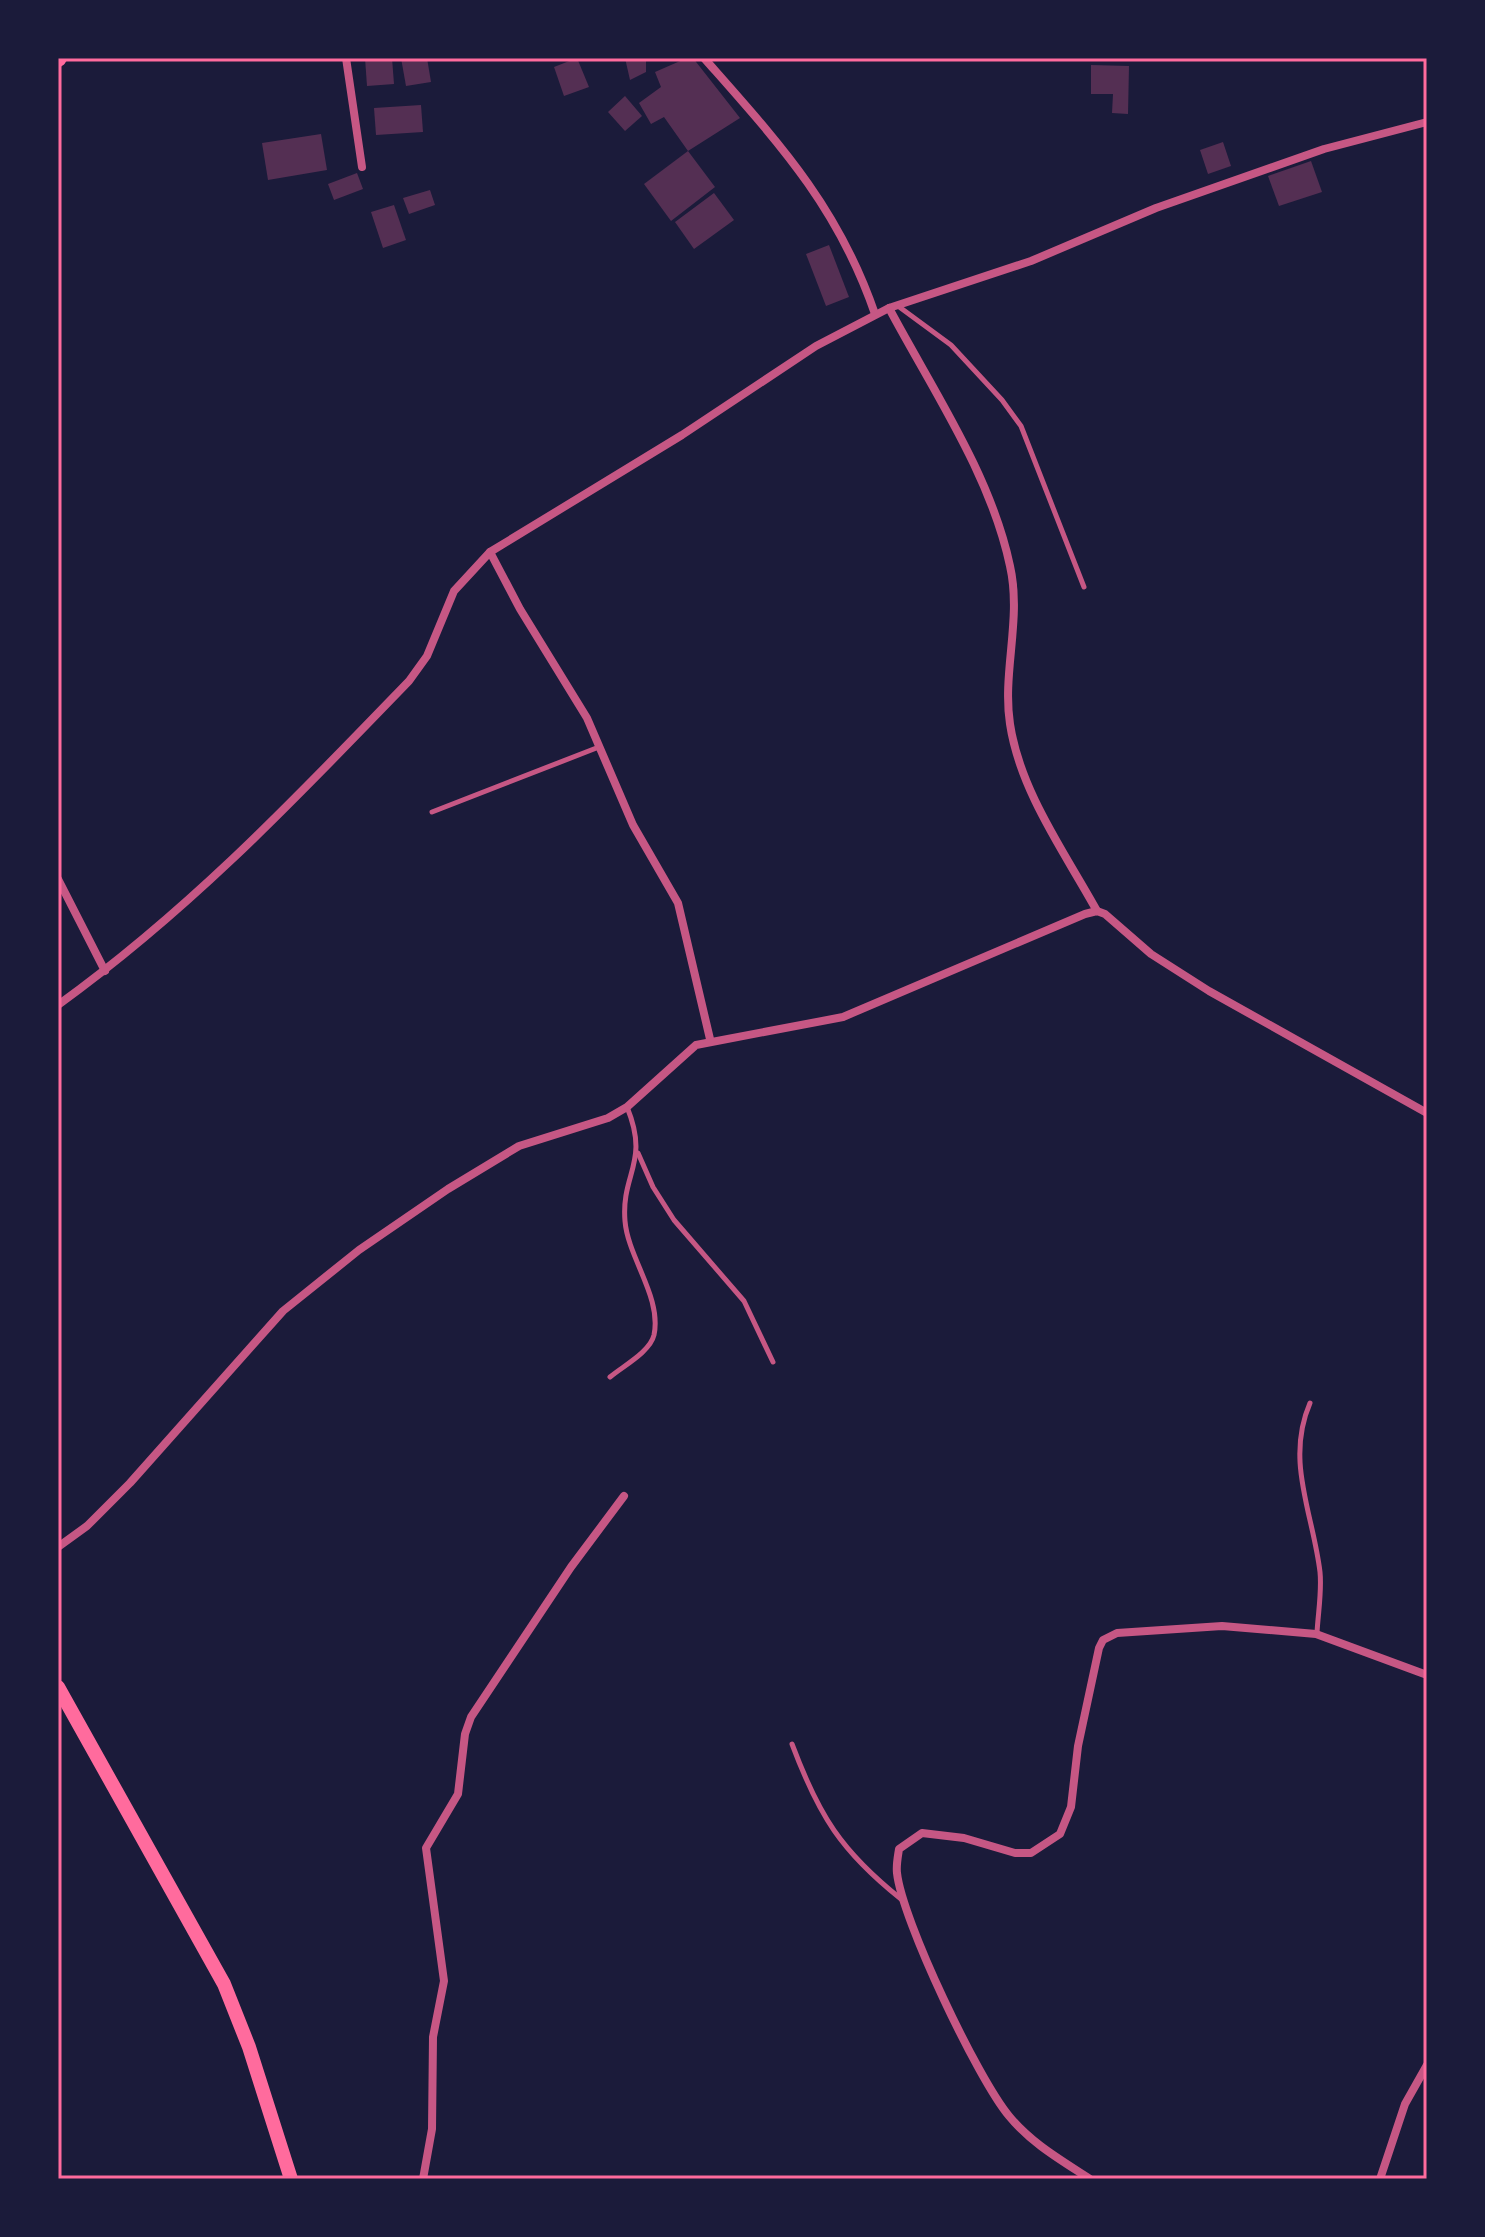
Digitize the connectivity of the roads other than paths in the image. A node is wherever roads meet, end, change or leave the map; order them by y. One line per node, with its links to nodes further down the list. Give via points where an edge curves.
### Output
1 (346, 58): 4 (street)
2 (704, 58): 6 (street, via 822,200 852,254)
3 (1427, 122): 5 (street, via 1254,173 1031,261)
4 (362, 167)
5 (893, 307): 6 (street); 8 (lane, via 951,345 1021,426); 12 (street, via 993,509 1011,567 1015,615 1010,722 1020,768)
6 (875, 314): 7 (street)
7 (490, 552): 9 (street); 13 (street, via 454,591 427,656 409,681 225,870)
8 (1084, 587)
9 (599, 747): 10 (lane); 15 (street, via 633,825 678,903)
10 (432, 812)
11 (58, 879): 13 (street)
12 (1097, 911): 15 (street, via 822,1024); 17 (street, via 1209,991)
13 (105, 971): 14 (street)
14 (58, 1005)
15 (710, 1039): 16 (street, via 696,1045)
16 (627, 1107): 18 (lane); 23 (street, via 519,1146 317,1282 274,1321 130,1483)
17 (1427, 1113)
18 (638, 1152): 19 (lane, via 674,1220 744,1301); 20 (lane, via 625,1225 654,1315 654,1336)
19 (773, 1362)
20 (610, 1377)
21 (1310, 1403): 24 (lane, via 1297,1447 1320,1572)
22 (624, 1496): 31 (street, via 471,1717 458,1794 426,1848 444,1981 433,2037 432,2129)
23 (58, 1547)
24 (1316, 1634): 25 (street); 28 (street, via 1222,1626 1144,1629 1103,1640 1078,1746 1071,1807 1060,1834 1031,1853 1015,1853 922,1833 899,1849 896,1872)
25 (1427, 1675)
26 (58, 1687): 30 (main road, via 224,1984)
27 (792, 1744): 28 (lane, via 840,1843)
28 (905, 1902): 32 (street, via 927,1960 1008,2115 1039,2146)
29 (1427, 2065): 33 (street, via 1405,2104)
30 (291, 2179)
31 (423, 2179)
32 (1090, 2179)
33 (1380, 2179)

